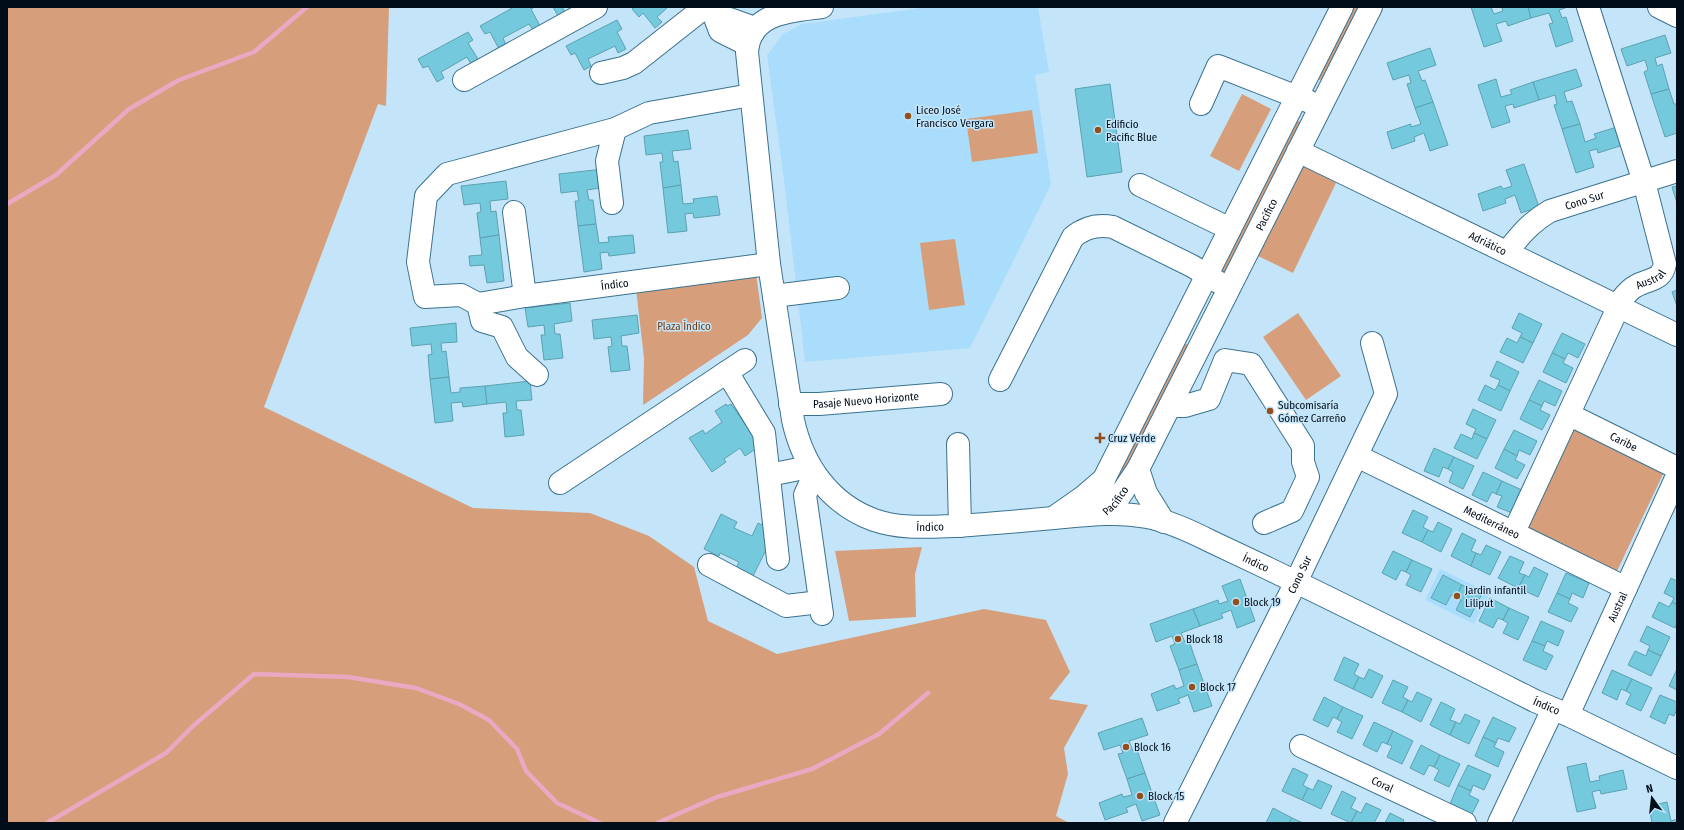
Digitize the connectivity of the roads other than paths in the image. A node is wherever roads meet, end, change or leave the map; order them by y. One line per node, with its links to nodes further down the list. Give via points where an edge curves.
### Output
1 (596, 7): 11 (street)
2 (822, 7): 9 (street, via 777,15 762,22)
3 (1342, 7): 13 (street, Pacífico)
4 (1371, 7): 15 (street, Pacífico)
5 (1588, 7): 19 (street, Austral)
6 (1659, 7): 8 (street)
7 (709, 8): 9 (street); 10 (street, via 634,62 623,68)
8 (1677, 16)
9 (751, 37): 12 (street, Índico)
10 (600, 73)
11 (464, 80)
12 (751, 95): 16 (street, via 649,113); 25 (street, Índico)
13 (1296, 97): 14 (street, via 1218,66); 15 (street); 23 (street, Pacífico)
14 (1201, 104)
15 (1321, 107): 17 (street, Pacífico)
16 (615, 129): 21 (street, via 607,161); 32 (street, via 447,174 426,196 418,262 425,297 461,295)
17 (1298, 151): 24 (street, Adriático); 28 (street, Pacífico)
18 (1677, 171): 19 (street, Cono Sur)
19 (1644, 182): 24 (street, Cono Sur, via 1550,211 1536,220); 31 (street, Austral, via 1665,259 1664,269 1659,277 1631,289)
20 (1140, 185): 23 (street)
21 (612, 203)
22 (514, 212): 29 (street)
23 (1230, 229): 26 (street, Pacífico)
24 (1507, 252): 31 (street, Adriático)
25 (769, 264): 29 (street, Índico); 30 (street, Índico)
26 (1207, 275): 28 (street); 38 (street, via 1113,227 1085,229 1073,237); 50 (street, Pacífico)
27 (838, 288): 30 (street)
28 (1229, 289): 41 (street, Pacífico)
29 (525, 296): 32 (street, Índico)
30 (774, 296): 40 (street, Índico)
31 (1619, 306): 33 (street, Adriático); 42 (street, Austral)
32 (480, 313): 37 (street, via 502,327 517,358)
33 (1677, 335)
34 (1372, 343): 44 (street, Cono Sur, via 1386,394)
35 (745, 360): 36 (street)
36 (728, 372): 48 (street, via 764,433); 51 (street)
37 (538, 375)
38 (1000, 380)
39 (942, 394): 40 (street, Pasaje Nuevo Horizonte)
40 (790, 404): 47 (street, Índico, via 796,436)
41 (1170, 406): 46 (street, Pacífico); 55 (street, via 1185,406 1209,399 1225,360 1251,364 1303,446 1303,462 1308,477 1292,511)
42 (1570, 415): 45 (street, Caribe); 57 (street, Austral)
43 (958, 444): 56 (street)
44 (1357, 456): 57 (street, Mediterráneo); 60 (street, Cono Sur)
45 (1677, 468)
46 (1138, 469): 52 (street, Pacífico); 54 (street, via 1146,493)
47 (812, 471): 48 (street); 56 (street, Índico, via 837,498 874,520 916,528); 59 (street, via 805,495 821,608 786,606)
48 (769, 475): 58 (street)
49 (1677, 476): 61 (street, Austral)
50 (1104, 479): 52 (street, Pacífico, via 1101,499); 53 (street)
51 (560, 484)
52 (1104, 513): 53 (street, Índico); 54 (street, Índico, via 1149,517)
53 (1052, 518): 56 (street, Índico)
54 (1164, 522): 60 (street, Índico)
55 (1264, 524)
56 (960, 526)
57 (1514, 532): 61 (street, Mediterráneo)
58 (778, 559)
59 (709, 565)
60 (1296, 582): 62 (street, Índico); 65 (street, Cono Sur)
61 (1626, 588): 62 (street, Austral)
62 (1561, 712): 64 (street, Índico); 67 (street, Austral)
63 (1301, 746): 66 (street, Coral)
64 (1677, 768)
65 (1180, 822)
66 (1465, 823)
67 (1499, 823)

